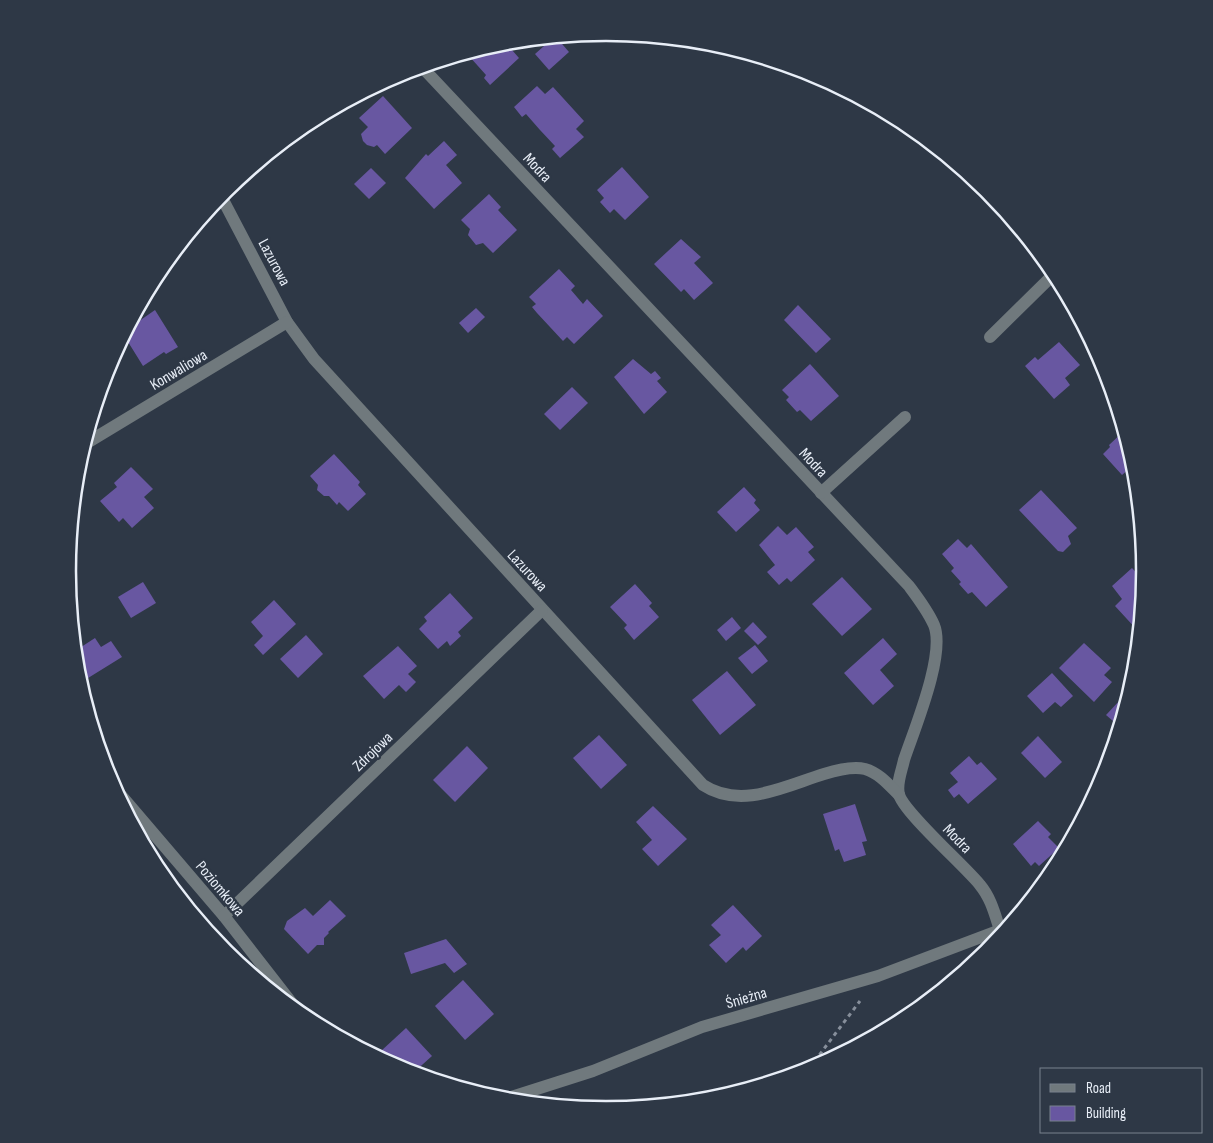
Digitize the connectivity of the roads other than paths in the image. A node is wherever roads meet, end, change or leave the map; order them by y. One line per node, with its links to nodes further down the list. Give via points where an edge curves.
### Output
1 (427, 73): 8 (street, Modra)
2 (225, 204): 4 (street, Lazurowa)
3 (1049, 279): 5 (street)
4 (287, 322): 7 (street, Konwaliowa); 9 (street, Lazurowa, via 314,359 371,424)
5 (990, 338)
6 (905, 416): 8 (street)
7 (93, 439)
8 (821, 493): 10 (street, Modra, via 909,586 935,626 936,659 904,760)
9 (542, 610): 10 (street, Lazurowa, via 713,792 733,797 758,794 835,770 852,768 873,772); 12 (street, Zdrojowa)
10 (898, 795): 13 (street, Modra, via 981,886)
11 (132, 809): 12 (street, Poziomkowa)
12 (224, 916): 15 (street, Poziomkowa)
13 (1002, 924)
14 (994, 933): 16 (street, Śnieżna, via 878,976 702,1027 593,1071)
15 (283, 991)
16 (519, 1094)

